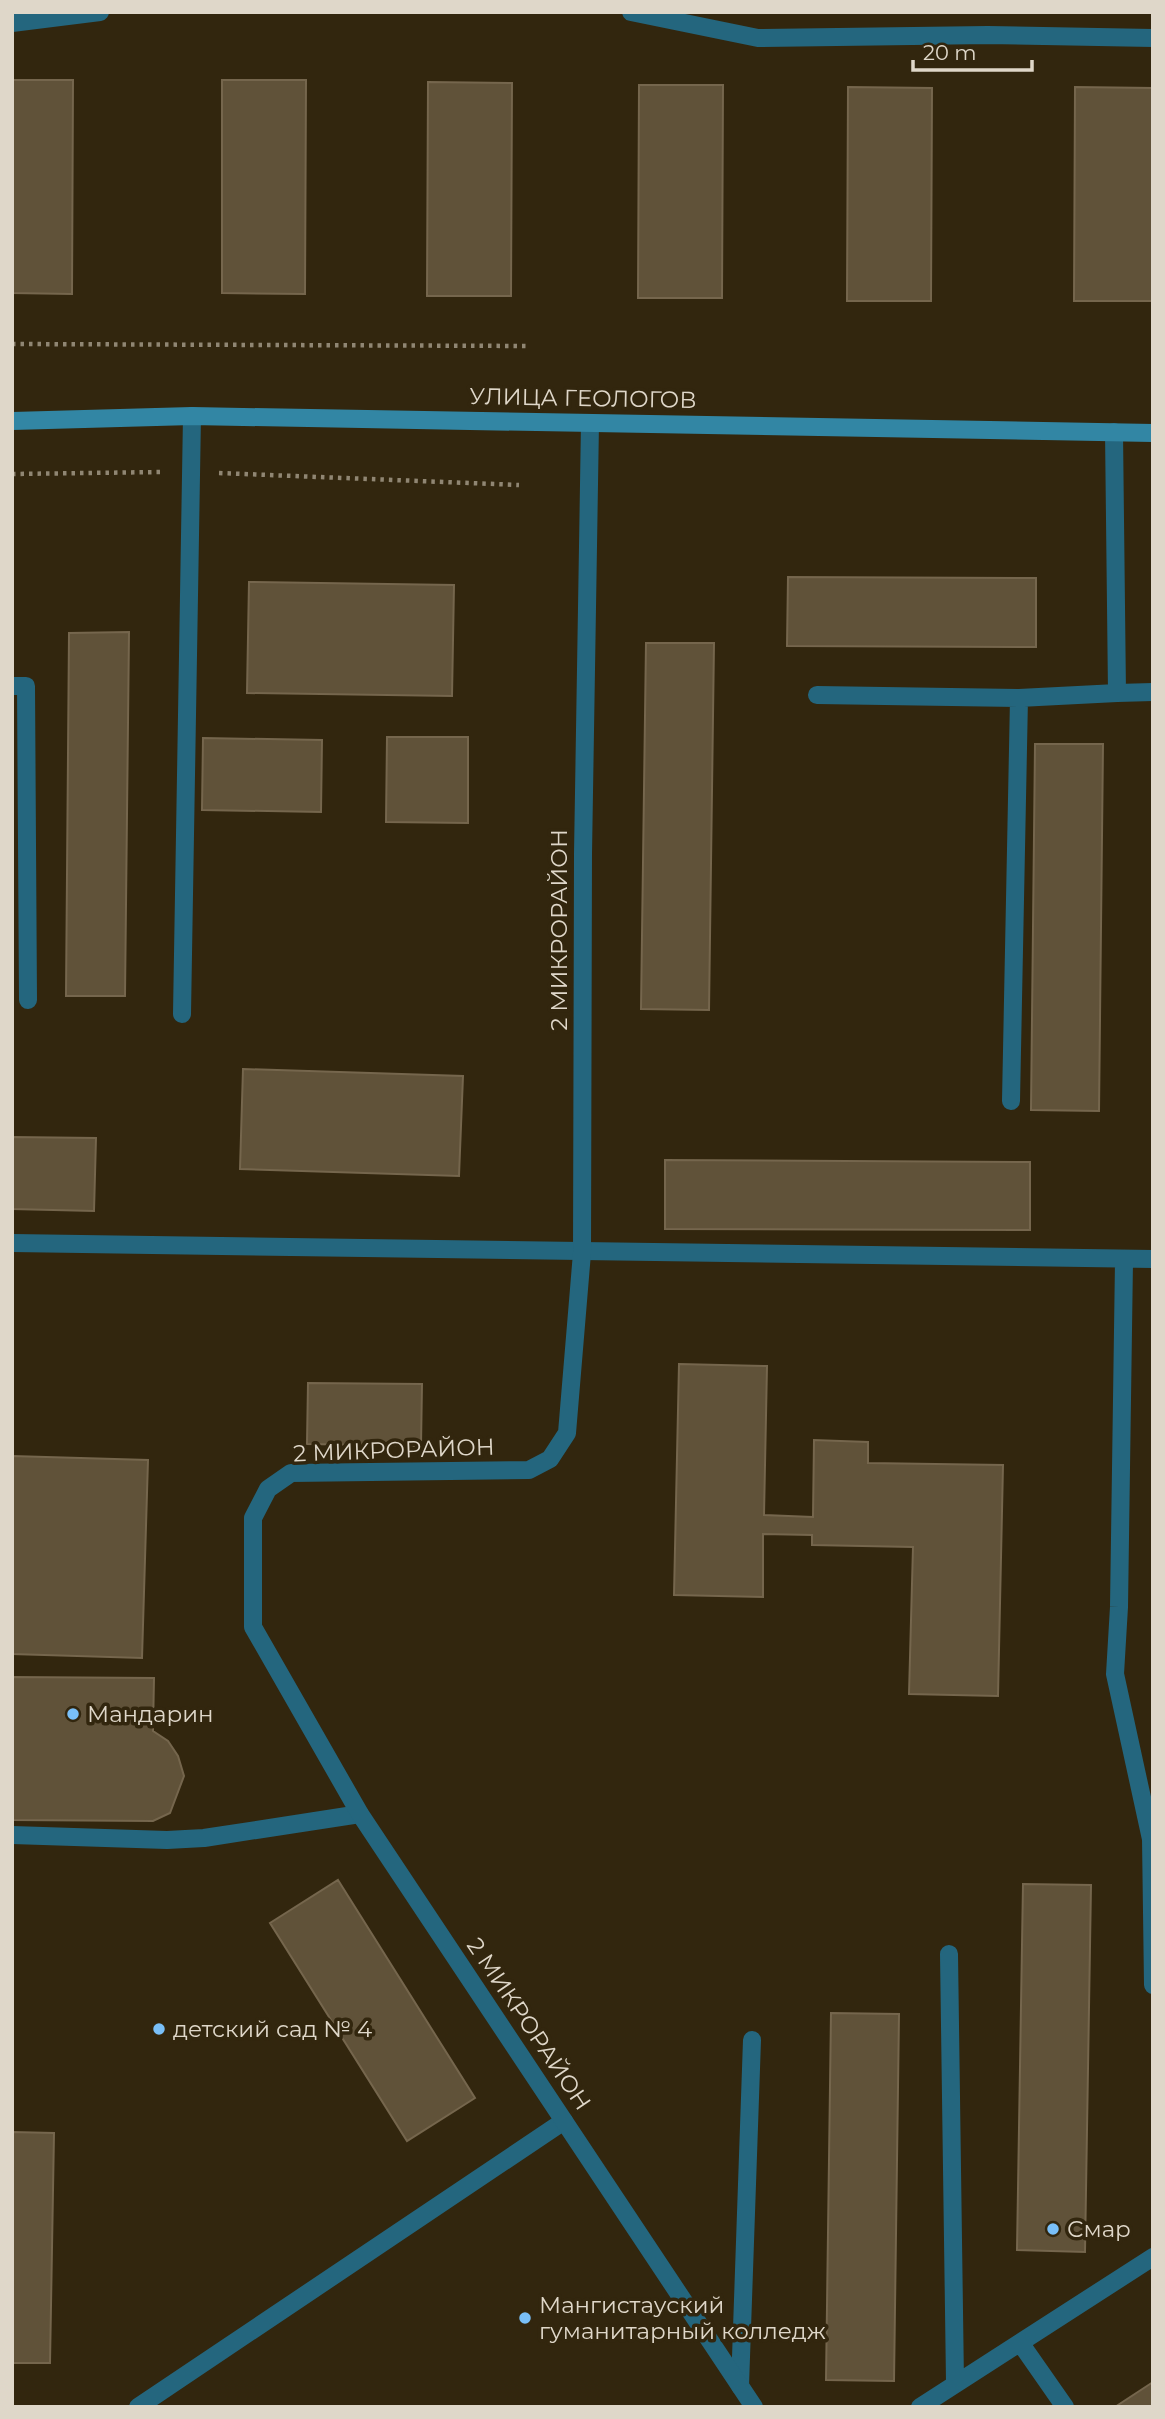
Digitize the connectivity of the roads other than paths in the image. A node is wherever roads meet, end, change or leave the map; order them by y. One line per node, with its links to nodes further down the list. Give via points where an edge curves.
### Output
1 (100, 12): 3 (street)
2 (631, 12): 4 (street, via 758,38)
3 (12, 23)
4 (1153, 38)
5 (192, 416): 6 (street, УЛИЦА ГЕОЛОГОВ); 7 (street, УЛИЦА ГЕОЛОГОВ); 16 (street)
6 (12, 421)
7 (590, 423): 8 (street, УЛИЦА ГЕОЛОГОВ); 19 (street, 2 МИКРОРАЙОН)
8 (1114, 432): 9 (street, УЛИЦА ГЕОЛОГОВ); 12 (street)
9 (1153, 433)
10 (12, 686): 15 (street, via 26,686)
11 (1153, 692): 12 (street)
12 (1117, 693): 14 (street)
13 (817, 695): 14 (street)
14 (1019, 698): 17 (street)
15 (28, 1000)
16 (183, 1014)
17 (1011, 1101)
18 (12, 1243): 19 (street)
19 (582, 1253): 21 (street); 22 (street, 2 МИКРОРАЙОН, via 568,1433 550,1459 529,1470 291,1473 268,1489 253,1518 253,1627)
20 (1153, 1259): 21 (street)
21 (1124, 1261): 25 (street, via 1115,1674 1151,1839)
22 (360, 1814): 23 (street, via 204,1838); 27 (street, 2 МИКРОРАЙОН)
23 (12, 1835)
24 (949, 1954): 30 (street)
25 (1153, 1985)
26 (752, 2039): 31 (street)
27 (564, 2121): 31 (street, 2 МИКРОРАЙОН); 32 (street)
28 (1153, 2257): 29 (street)
29 (1021, 2344): 30 (street); 35 (street)
30 (955, 2382): 34 (street)
31 (740, 2386): 33 (street, 2 МИКРОРАЙОН)
32 (138, 2407)
33 (754, 2407)
34 (920, 2407)
35 (1065, 2407)

